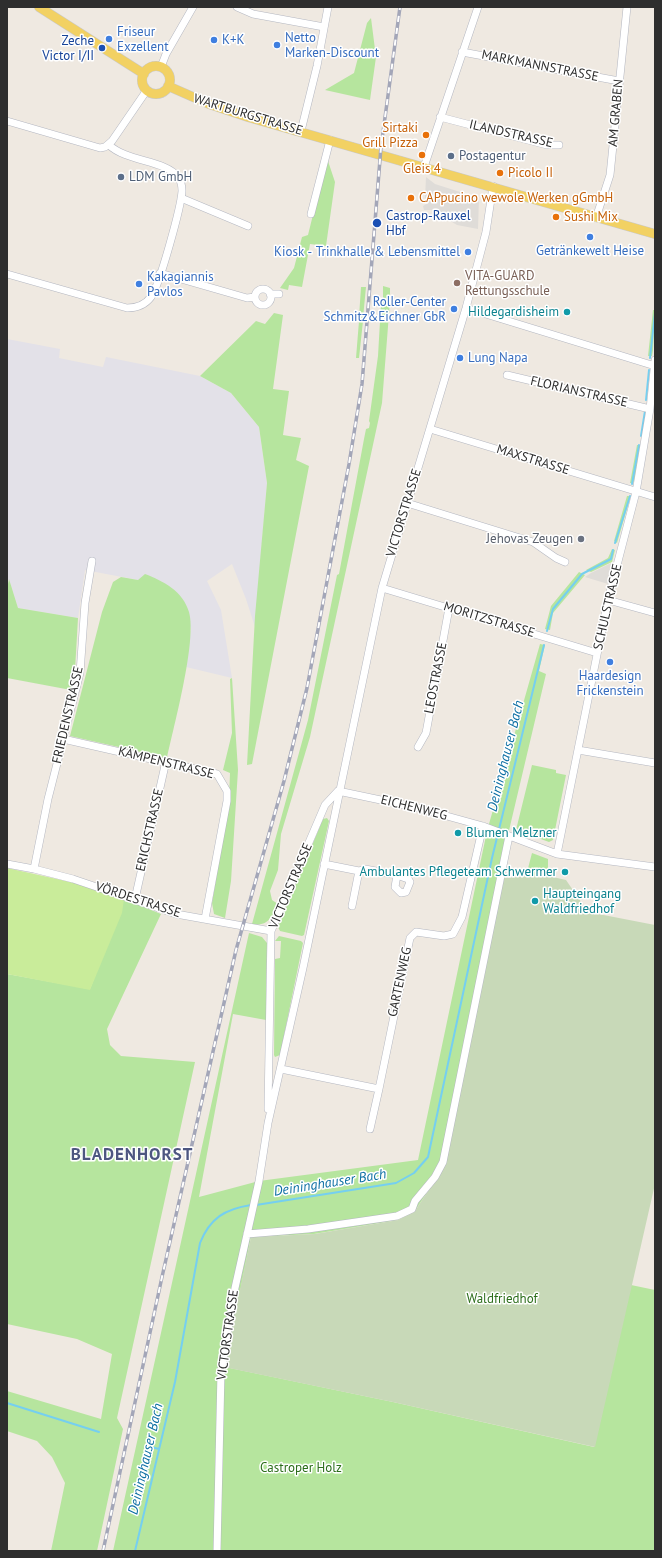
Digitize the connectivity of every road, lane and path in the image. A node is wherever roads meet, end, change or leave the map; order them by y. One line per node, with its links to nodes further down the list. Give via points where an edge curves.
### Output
1 (39, 7): 10 (main road)
2 (193, 7): 9 (street)
3 (236, 7): 7 (street, via 253,14)
4 (328, 7): 7 (street)
5 (478, 7): 8 (street)
6 (627, 7): 11 (street, AM GRABEN)
7 (324, 27): 16 (street)
8 (462, 52): 11 (street, MARKMANNSTRASSE); 14 (street)
9 (161, 67): 10 (main road, via 153,67); 12 (main road, via 170,76)
10 (144, 74): 13 (main road, via 143,82)
11 (619, 81): 24 (street, AM GRABEN, via 610,175)
12 (168, 86): 13 (main road, via 163,92 158,93); 16 (main road, WARTBURGSTRASSE, via 209,104)
13 (147, 90): 18 (street)
14 (440, 117): 19 (street, ILANDSTRASSE, via 547,145); 20 (street)
15 (7, 121): 18 (street, via 100,148)
16 (301, 131): 17 (main road, WARTBURGSTRASSE)
17 (330, 140): 20 (main road, WARTBURGSTRASSE); 23 (street)
18 (109, 144): 22 (street, via 119,152 171,170 181,182)
19 (559, 145)
20 (424, 167): 21 (main road, WARTBURGSTRASSE)
21 (493, 186): 24 (main road, WARTBURGSTRASSE); 32 (street, VICTORSTRASSE, via 485,238)
22 (181, 198): 25 (street); 27 (street)
23 (311, 214)
24 (596, 218): 26 (main road, WARTBURGSTRASSE)
25 (248, 226)
26 (655, 234)
27 (160, 273): 28 (street, via 150,298 138,308 127,308); 31 (street, via 247,298)
28 (7, 274)
29 (270, 294): 30 (street); 31 (street, via 267,290 262,290 257,292); 31 (street, via 266,305 259,304)
30 (280, 294)
31 (255, 298)
32 (466, 308): 33 (street); 36 (street, VICTORSTRASSE)
33 (655, 364): 35 (street, SCHULSTRASSE)
34 (507, 375): 35 (street, FLORIANSTRASSE)
35 (650, 409): 37 (street, SCHULSTRASSE)
36 (430, 429): 37 (street, MAXSTRASSE); 39 (street, VICTORSTRASSE)
37 (636, 492): 38 (street, MAXSTRASSE); 43 (street, SCHULSTRASSE)
38 (655, 497)
39 (407, 503): 41 (street, via 533,542); 42 (street, VICTORSTRASSE)
40 (92, 561): 47 (street, FRIEDENSTRASSE, via 85,603 80,673)
41 (565, 562)
42 (382, 588): 44 (street, MORITZSTRASSE); 52 (street, VICTORSTRASSE)
43 (608, 600): 45 (street); 46 (street, SCHULSTRASSE)
44 (449, 608): 46 (street, MORITZSTRASSE); 48 (street, LEOSTRASSE, via 426,733)
45 (655, 613)
46 (597, 653): 49 (street, SCHULSTRASSE)
47 (63, 739): 50 (street, KÄMPENSTRASSE); 59 (street, FRIEDENSTRASSE, via 40,831)
48 (418, 747)
49 (578, 750): 51 (street); 55 (street, SCHULSTRASSE)
50 (166, 761): 62 (street, ERICHSTRASSE); 64 (street, KÄMPENSTRASSE, via 217,774 227,791)
51 (655, 763)
52 (338, 791): 53 (street, EICHENWEG, via 414,807); 57 (street, VICTORSTRASSE); 65 (street, VICTORSTRASSE, via 325,805)
53 (483, 826): 54 (street, EICHENWEG); 68 (street, GARTENWEG, via 462,917 453,934 444,936 416,932 410,938)
54 (509, 836): 55 (street, EICHENWEG); 71 (street, via 443,1162 435,1176 415,1201 412,1209 397,1216 308,1229)
55 (557, 854): 58 (street, EICHENWEG)
56 (7, 864): 59 (street, VÖRDESTRASSE)
57 (324, 864): 60 (street); 67 (street, VICTORSTRASSE)
58 (655, 867)
59 (34, 869): 62 (street, VÖRDESTRASSE)
60 (359, 871): 61 (street, via 365,869); 63 (street)
61 (397, 875)
62 (135, 899): 64 (street, VÖRDESTRASSE, via 176,914)
63 (352, 906)
64 (205, 919): 65 (street, VÖRDESTRASSE)
65 (271, 931): 66 (street, VICTORSTRASSE)
66 (269, 1060): 67 (street); 69 (street, VICTORSTRASSE)
67 (281, 1066): 68 (street); 69 (street, VICTORSTRASSE)
68 (379, 1089): 70 (street, GARTENWEG)
69 (268, 1123): 71 (street, VICTORSTRASSE)
70 (370, 1129)
71 (247, 1234): 72 (street, VICTORSTRASSE, via 221,1372)
72 (217, 1551)

